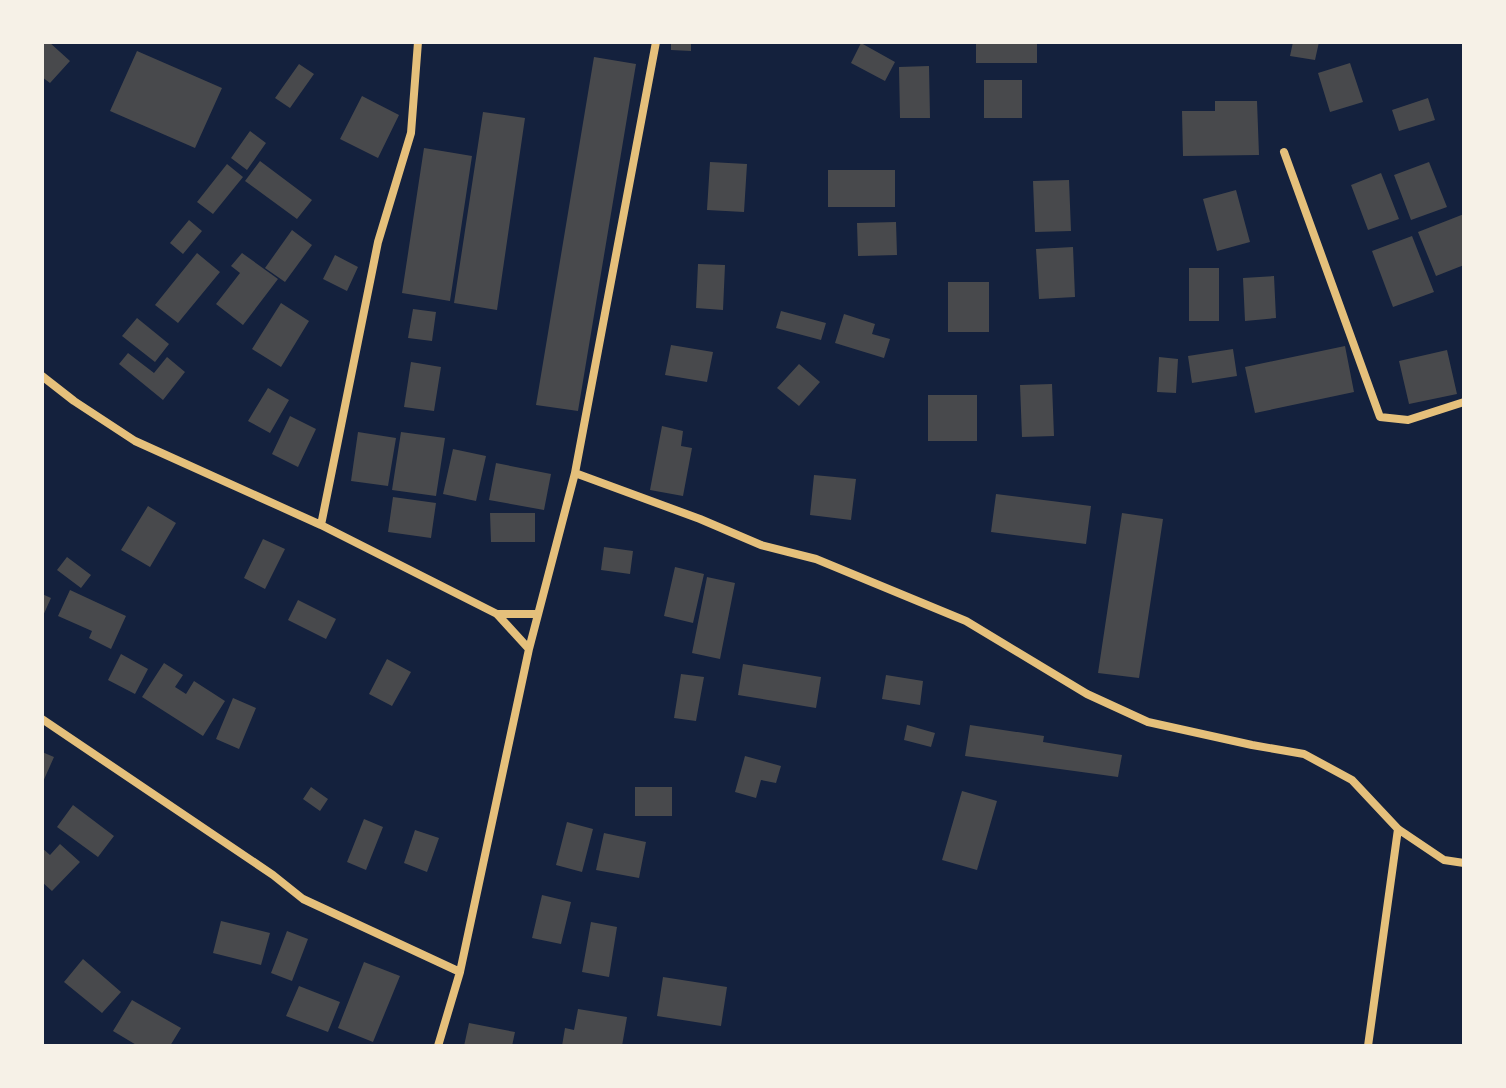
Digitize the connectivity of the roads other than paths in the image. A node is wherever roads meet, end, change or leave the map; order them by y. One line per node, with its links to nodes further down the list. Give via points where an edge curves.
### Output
1 (418, 42): 7 (street, via 411,133 378,242)
2 (656, 42): 6 (street)
3 (1284, 152): 5 (street, via 1380,417 1408,420)
4 (42, 376): 7 (street, via 135,441)
5 (1464, 402)
6 (575, 473): 9 (street); 12 (street, via 761,545 816,559 966,621 1087,694 1148,722 1304,754 1352,780)
7 (321, 525): 8 (street)
8 (497, 614): 9 (street); 10 (street)
9 (538, 614): 10 (street)
10 (529, 649): 14 (street)
11 (42, 719): 14 (street, via 303,899)
12 (1398, 829): 13 (street, via 1444,860); 16 (street)
13 (1464, 863)
14 (460, 972): 15 (street)
15 (438, 1046)
16 (1368, 1046)

